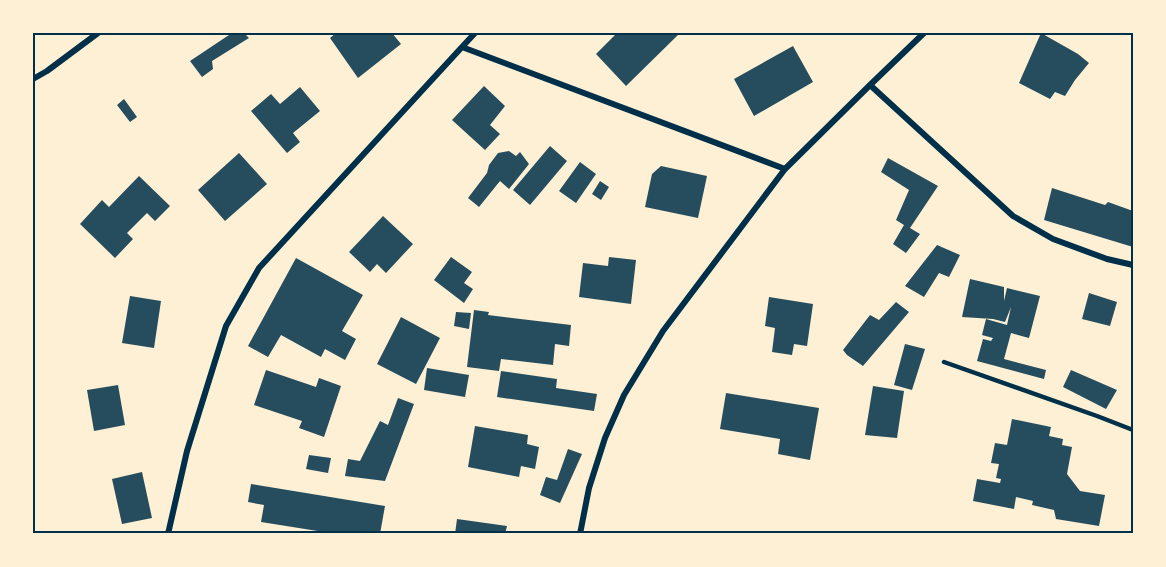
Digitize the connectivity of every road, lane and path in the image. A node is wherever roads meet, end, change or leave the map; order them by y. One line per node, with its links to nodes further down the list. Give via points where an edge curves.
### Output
1 (98, 33): 5 (street)
2 (475, 33): 4 (street)
3 (924, 33): 6 (street)
4 (462, 47): 7 (street); 11 (street, via 259,268 226,326 187,451)
5 (33, 79)
6 (870, 85): 7 (street); 8 (street, via 1013,216 1053,239)
7 (785, 169): 12 (street, via 663,331 624,395 602,448)
8 (1133, 265)
9 (944, 362): 10 (lane)
10 (1133, 430)
11 (168, 534)
12 (580, 534)

